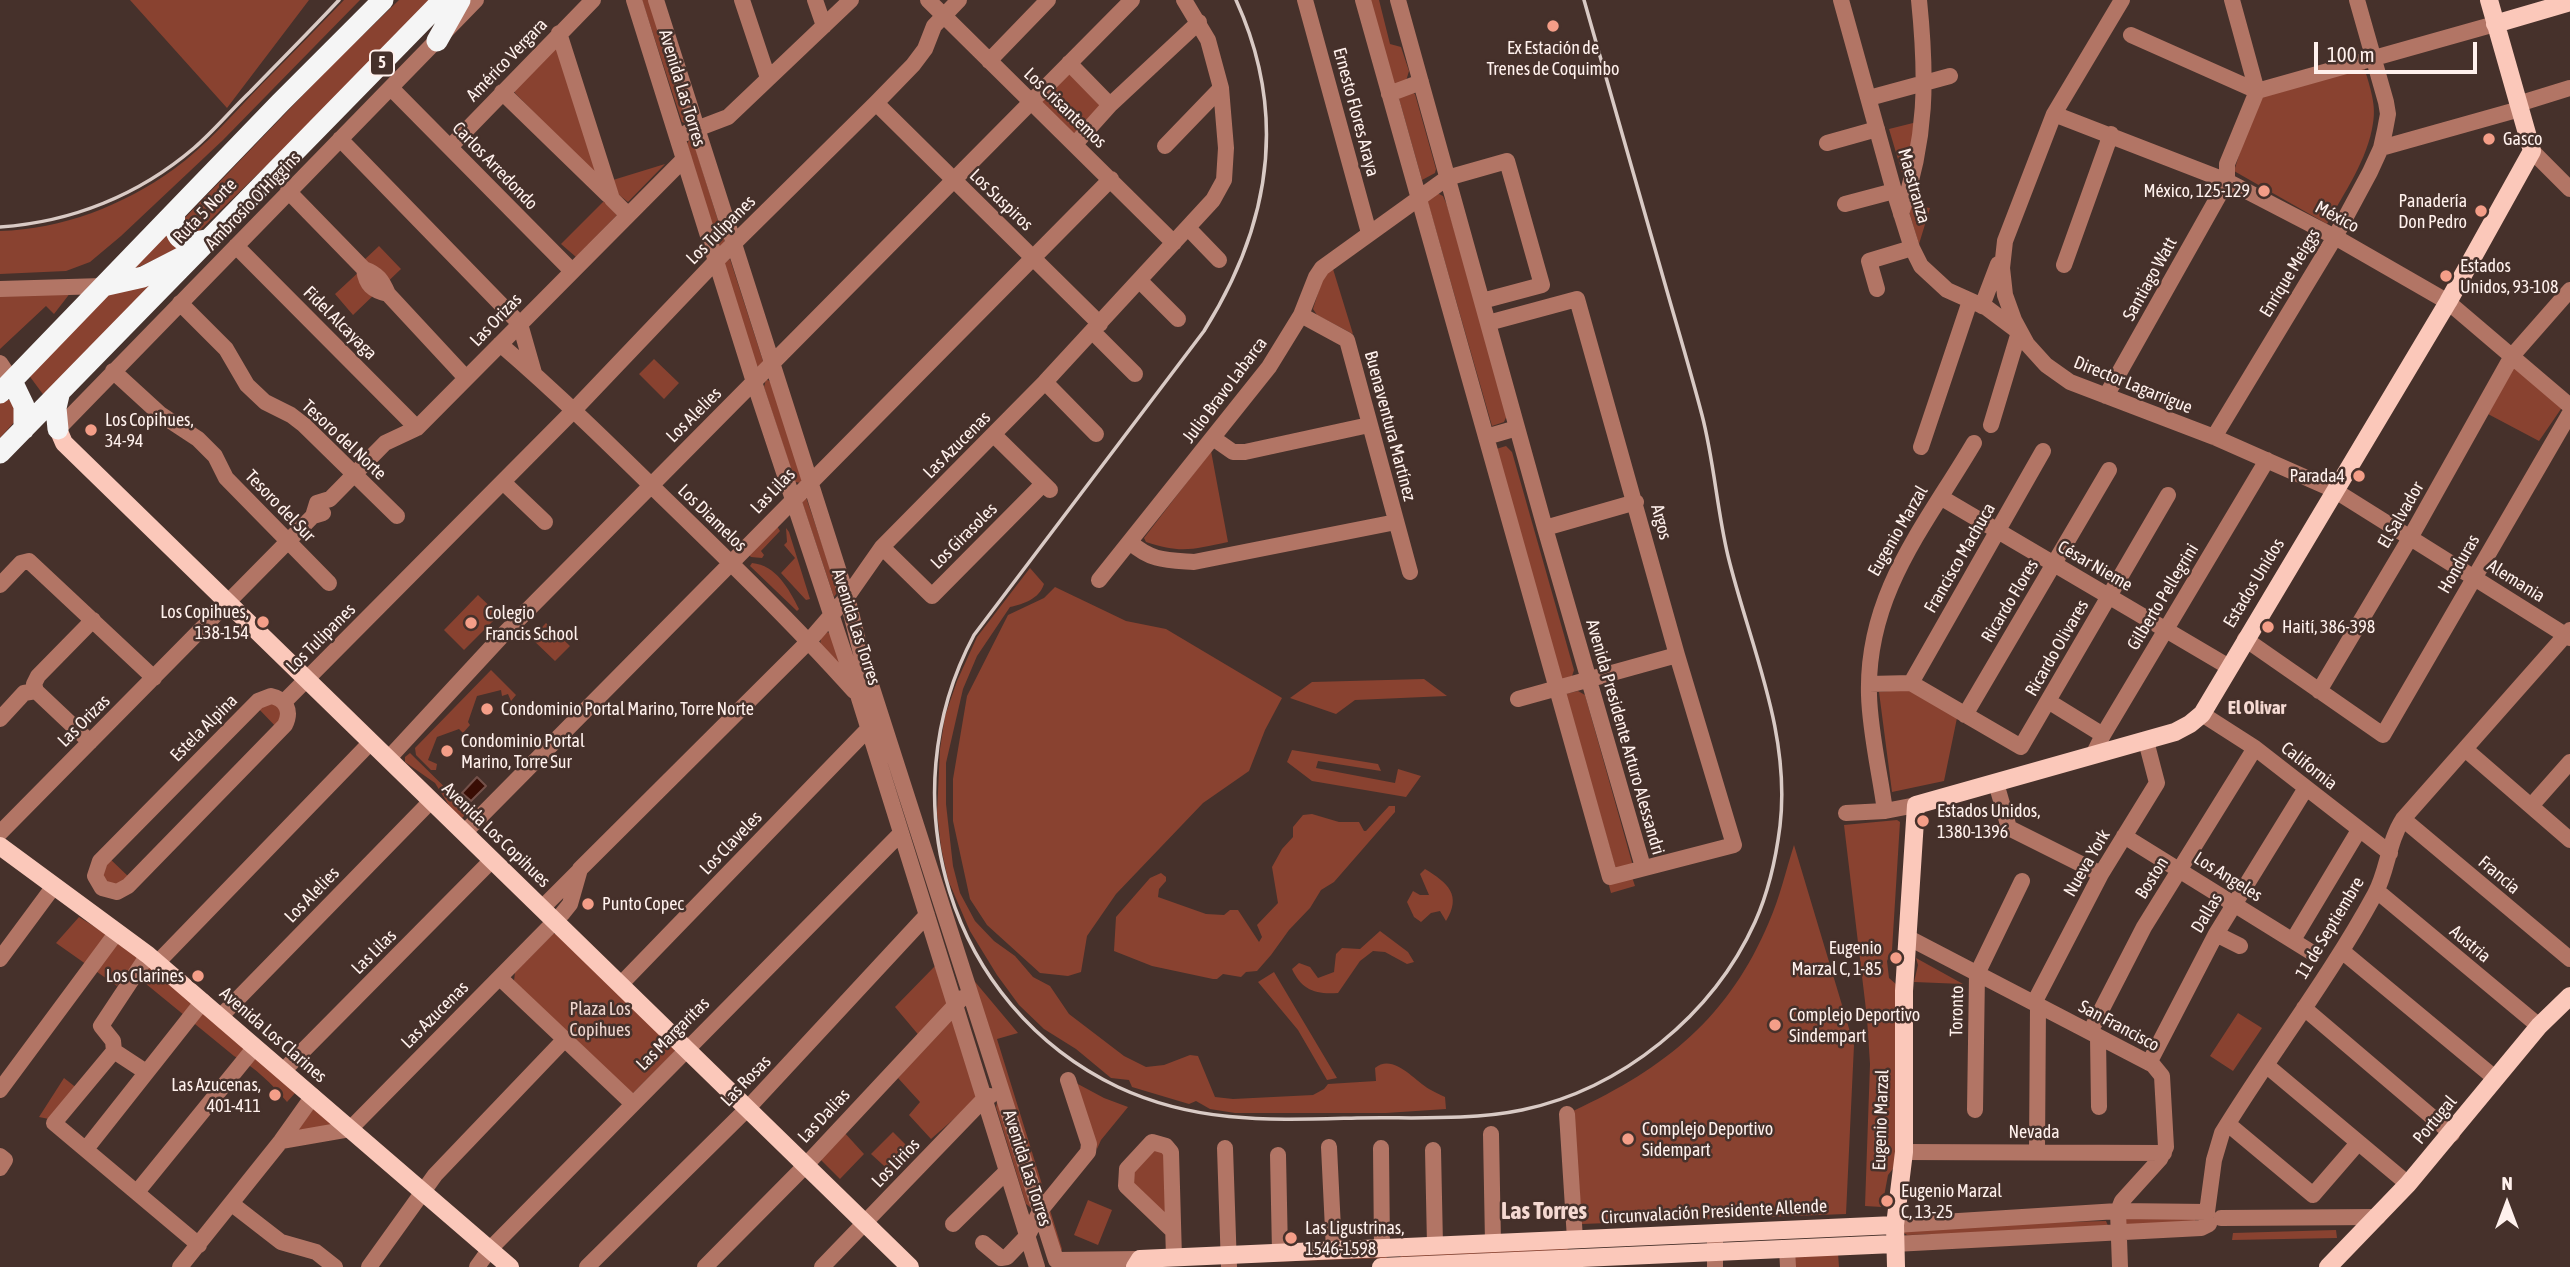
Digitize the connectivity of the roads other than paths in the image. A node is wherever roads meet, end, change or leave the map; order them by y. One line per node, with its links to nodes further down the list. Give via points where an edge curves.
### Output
1 (383, 0): 75 (highway, Ruta 5 Norte)
2 (443, 0): 81 (highway, Ruta 5 Norte / 5)
3 (460, 0): 32 (highway)
4 (476, 0): 32 (street, Ambrosio O'Higgins)
5 (593, 0): 30 (street, Américo Vergara)
6 (634, 0): 55 (street, Avenida Las Torres)
7 (656, 0): 52 (street, Avenida Las Torres)
8 (742, 0): 37 (street)
9 (815, 0): 29 (street)
10 (851, 0): 29 (street)
11 (928, 0): 26 (street, Los Crisantemos)
12 (959, 0): 26 (street, Los Tulipanes)
13 (1048, 0): 34 (street)
14 (1132, 0): 35 (street, Los Alelies)
15 (1184, 0): 27 (street, Las Azucenas)
16 (1305, 0): 79 (street, Ernesto Flores Araya)
17 (1363, 0): 45 (street, Avenida Presidente Arturo Alessandri)
18 (1398, 0): 38 (street, Avenida Presidente Arturo Alessandri)
19 (1840, 0): 46 (street, Maestranza)
20 (1919, 0): 39 (street)
21 (2122, 0): 51 (street, Director Lagarrigue)
22 (2232, 0): 43 (street)
23 (2357, 0): 33 (street, Enrique Meiggs)
24 (2488, 0): 28 (main road)
25 (2570, 2): 28 (main road)
26 (943, 15): 34 (street, Los Crisantemos); 47 (street, Los Tulipanes, via 922,53)
27 (1199, 22): 41 (street, Las Azucenas); 49 (street)
28 (2495, 24): 33 (street); 50 (main road)
29 (824, 26): 37 (street)
30 (559, 33): 44 (street, Américo Vergara); 72 (street)
31 (2131, 35): 43 (street)
32 (437, 41): 40 (street, Ambrosio O'Higgins)
33 (2374, 58): 43 (street); 61 (street, Enrique Meiggs, via 2388,114)
34 (989, 61): 48 (street, Los Crisantemos)
35 (1069, 63): 48 (street, Los Alelies); 49 (street, Los Crisantemos)
36 (1950, 76): 39 (street)
37 (768, 78): 52 (street, via 729,117)
38 (1421, 82): 45 (street); 65 (street, Avenida Presidente Arturo Alessandri)
39 (1925, 84): 46 (street); 76 (street, via 1924,121)
40 (391, 88): 56 (street, Ambrosio O'Higgins); 60 (street, Carlos Arredondo)
41 (1221, 88): 59 (street); 78 (street, Las Azucenas, via 1224,180)
42 (2570, 88): 50 (street)
43 (2257, 91): 68 (street, Santiago Watt, via 2227,164)
44 (502, 92): 60 (street, Américo Vergara); 72 (street)
45 (1389, 94): 73 (street, Avenida Presidente Arturo Alessandri)
46 (1868, 98): 53 (street, Maestranza)
47 (876, 103): 67 (street, Los Suspiros); 84 (street, Los Tulipanes)
48 (1031, 103): 58 (street, Los Crisantemos); 67 (street, Los Alelies)
49 (1110, 106): 58 (street)
50 (2519, 106): 61 (street); 62 (main road)
51 (2054, 114): 54 (street, México); 82 (street, Director Lagarrigue)
52 (696, 129): 55 (street); 84 (street, Avenida Las Torres)
53 (1877, 129): 57 (street); 71 (street, Maestranza)
54 (2111, 134): 68 (street, México); 90 (street)
55 (677, 136): 63 (street, Avenida Las Torres)
56 (340, 139): 70 (street, Ambrosio O'Higgins); 104 (street)
57 (1827, 143)
58 (1075, 144): 66 (street, Los Crisantemos)
59 (1165, 146)
60 (450, 147): 91 (street, Carlos Arredondo)
61 (2381, 148): 80 (street, Enrique Meiggs)
62 (2532, 151): 64 (street); 98 (main road, Estados Unidos)
63 (684, 159): 77 (street, Las Orizas); 89 (street, Avenida Las Torres)
64 (2562, 172): 69 (street)
65 (1447, 178): 73 (street, Julio Bravo Labarca); 97 (street, Avenida Presidente Arturo Alessandri); 97 (street, via 1507,161 1542,285)
66 (1111, 179): 83 (street, Los Crisantemos); 87 (street, Las Lilas)
67 (955, 181): 87 (street, Los Suspiros); 109 (street, Los Alelies)
68 (2227, 181): 80 (street, México); 118 (street, Santiago Watt)
69 (2570, 189)
70 (288, 191): 85 (street, Ambrosio O'Higgins); 113 (street, via 364,270 365,281 387,294)
71 (1894, 191): 74 (street); 76 (street, Maestranza)
72 (612, 198): 77 (street)
73 (1419, 199): 79 (street, Julio Bravo Labarca); 129 (street, Avenida Presidente Arturo Alessandri)
74 (1845, 204)
75 (176, 212): 81 (highway, via 174,227 181,239 191,243); 93 (highway, Ruta 5 Norte)
76 (1902, 214): 86 (street, Maestranza)
77 (628, 215): 91 (street, Las Orizas)
78 (1189, 229): 83 (street, Las Azucenas); 88 (street)
79 (1369, 233): 101 (street, Julio Bravo Labarca, via 1322,268)
80 (2335, 236): 98 (street, México); 130 (street, Enrique Meiggs)
81 (210, 239): 93 (highway, via 151,274); 117 (highway, Ruta 5 Norte / 5)
82 (2005, 241): 100 (street, Director Lagarrigue, via 1992,283); 106 (street, Director Lagarrigue, via 2005,295)
83 (1174, 243): 92 (street, Las Azucenas)
84 (732, 245): 89 (street, Los Tulipanes); 109 (street, Avenida Las Torres)
85 (236, 246): 99 (street, Ambrosio O'Higgins); 123 (street, Fidel Alcayaga)
86 (1912, 248): 95 (street, via 1869,261); 100 (street, Maestranza, via 1929,275 1947,290)
87 (1032, 257): 105 (street, Los Suspiros); 139 (street, Las Lilas)
88 (1219, 260)
89 (716, 261): 115 (street, Avenida Las Torres); 120 (street, Los Tulipanes)
90 (2064, 265)
91 (572, 271): 104 (street, Las Orizas)
92 (1140, 281): 102 (street); 105 (street, Las Azucenas)
93 (103, 286): 94 (street); 114 (highway, Ruta 5 Norte)
94 (0, 289)
95 (1877, 289)
96 (2570, 290): 108 (street, El Salvador)
97 (1482, 301): 103 (street, Avenida Presidente Arturo Alessandri)
98 (2448, 302): 108 (street, México); 142 (main road, Estados Unidos)
99 (180, 303): 110 (street, Ambrosio O'Higgins); 138 (street, Tesoro del Norte, via 226,349 247,385 265,402 304,425)
100 (1976, 303): 106 (street, Maestranza); 133 (street, Director Lagarrigue)
101 (1301, 315): 121 (street, Buenaventura Martínez, via 1347,340); 131 (street, Julio Bravo Labarca, via 1269,367)
102 (1178, 319)
103 (1488, 323): 124 (street, Avenida Presidente Arturo Alessandri); 146 (street, Argos, via 1577,299)
104 (520, 324): 107 (street, Las Orizas); 111 (street)
105 (1096, 328): 112 (street, Los Suspiros); 116 (street, Las Azucenas)
106 (2020, 332): 118 (street, Director Lagarrigue, via 2036,355 2058,374); 122 (street)
107 (500, 344): 111 (street, Los Diamelos); 113 (street, Las Orizas)
108 (2512, 356): 119 (street, México); 152 (street, El Salvador)
109 (771, 364): 115 (street, Los Alelies); 139 (street, Avenida Las Torres)
110 (113, 371): 126 (street, Ambrosio O'Higgins); 153 (street, Tesoro del Sur, via 160,414 198,439 215,456 226,478)
111 (534, 373): 120 (street, Los Diamelos)
112 (1135, 374)
113 (467, 378): 123 (street, Las Orizas)
114 (4, 379): 125 (highway, via 24,406)
115 (754, 382): 141 (street, Los Alelies); 144 (street, Avenida Las Torres)
116 (1045, 382): 127 (street, Las Azucenas); 128 (street)
117 (59, 395): 125 (highway, Ruta 5 Norte / 5); 126 (highway)
118 (2106, 396): 130 (street, Director Lagarrigue)
119 (2568, 404): 159 (street, Honduras)
120 (574, 410): 140 (street, Los Tulipanes); 141 (street, Los Diamelos)
121 (1369, 425): 131 (street, via 1245,452 1233,452); 149 (street, Buenaventura Martínez)
122 (1991, 425)
123 (418, 428): 138 (street, Las Orizas, via 384,443)
124 (1517, 428): 129 (street); 150 (street, Avenida Presidente Arturo Alessandri)
125 (24, 429): 135 (highway, Ruta 5 Norte / 5)
126 (58, 429): 165 (main road, Avenida Los Copihues, via 64,443)
127 (994, 435): 155 (street, Las Azucenas); 155 (street, Los Girasoles, via 1046,486 932,596)
128 (1096, 435)
129 (1486, 437): 179 (street, Avenida Presidente Arturo Alessandri)
130 (2214, 437): 136 (street, Director Lagarrigue)
131 (1213, 438): 154 (street, Julio Bravo Labarca)
132 (1974, 443): 145 (street, Eugenio Marzal)
133 (1921, 447)
134 (2043, 451): 151 (street, Francisco Machuca)
135 (0, 453)
136 (2267, 460): 142 (street, Director Lagarrigue); 168 (street, Gilberto Pellegrini)
137 (2109, 470): 157 (street, Ricardo Flores)
138 (354, 473): 147 (street, Tesoro del Norte); 153 (street, Las Orizas, via 330,499 317,503 313,516)
139 (810, 480): 144 (street, Las Lilas); 164 (street, Avenida Las Torres)
140 (503, 482): 148 (street); 175 (street, Los Tulipanes)
141 (651, 485): 156 (street, Los Diamelos); 197 (street, Los Alelies)
142 (2334, 490): 152 (street, Alemania); 170 (main road, Estados Unidos)
143 (2168, 495): 163 (street, Ricardo Olivares)
144 (792, 498): 156 (street, Las Lilas); 166 (street, Avenida Las Torres)
145 (1941, 498): 151 (street, César Nieme); 178 (street, Eugenio Marzal, via 1886,593 1873,638)
146 (1636, 502): 150 (street); 172 (street, Argos)
147 (397, 516)
148 (545, 522)
149 (1396, 522): 154 (street, via 1194,562 1165,561 1144,554); 158 (street, Buenaventura Martínez)
150 (1545, 528): 176 (street, Avenida Presidente Arturo Alessandri)
151 (1998, 531): 157 (street, César Nieme); 177 (street, Francisco Machuca)
152 (2410, 538): 159 (street, Alemania); 181 (street, El Salvador)
153 (288, 541): 161 (street, Tesoro del Sur); 165 (street, Las Orizas)
154 (1130, 542): 160 (street, Julio Bravo Labarca)
155 (882, 547): 164 (street, Las Azucenas)
156 (730, 562): 171 (street, Los Diamelos); 209 (street, Las Lilas)
157 (2055, 564): 163 (street, César Nieme); 187 (street, Ricardo Flores)
158 (1410, 572)
159 (2473, 577): 169 (street, Alemania); 181 (street, Honduras, via 2383,735)
160 (1099, 580)
161 (329, 583)
162 (0, 585): 167 (street, via 21,563 29,561)
163 (2109, 596): 168 (street, César Nieme); 184 (street, Ricardo Olivares)
164 (847, 597): 166 (street, Las Azucenas); 242 (street, Avenida Las Torres, via 862,657)
165 (228, 603): 174 (street, Las Orizas); 175 (main road, Avenida Los Copihues)
166 (832, 615): 171 (street, Las Azucenas); 182 (street, Avenida Las Torres)
167 (93, 620): 174 (street); 180 (street, via 38,676)
168 (2166, 629): 173 (street, César Nieme); 190 (street, Gilberto Pellegrini)
169 (2569, 634): 195 (street, 11 de Septiembre)
170 (2245, 639): 173 (main road, Estados Unidos); 181 (street)
171 (809, 641): 182 (street, Los Diamelos); 217 (street, Las Azucenas)
172 (1677, 655): 176 (street); 216 (street, Argos, via 1734,845)
173 (2229, 667): 186 (main road, Estados Unidos)
174 (153, 678): 192 (street, Las Orizas)
175 (307, 680): 185 (street, Los Tulipanes); 193 (main road, Avenida Los Copihues)
176 (1588, 680): 179 (street); 216 (street, Avenida Presidente Arturo Alessandri)
177 (1911, 683): 178 (street); 187 (street)
178 (1869, 684): 204 (street, Eugenio Marzal)
179 (1557, 688): 183 (street); 216 (street, Avenida Presidente Arturo Alessandri, via 1610,877)
180 (36, 691): 188 (street, via 24,693); 192 (street)
181 (2319, 691)
182 (858, 695): 189 (street, Avenida Las Torres)
183 (1518, 699)
184 (2048, 701): 187 (street, Ricardo Olivares, via 2021,747); 190 (street)
185 (284, 702): 222 (street, via 289,713 285,725 138,876 122,890); 222 (street, Estela Alpina, via 271,696 258,701 100,860 95,876)
186 (2202, 714): 191 (main road, Estados Unidos, via 2182,729); 194 (street, California)
187 (1965, 715)
188 (0, 719)
189 (869, 728): 210 (street, Avenida Las Torres); 241 (street, Los Claveles)
190 (2102, 735): 196 (street, Gilberto Pellegrini)
191 (2146, 741): 196 (main road, Estados Unidos); 211 (street, Nueva York, via 2157,783)
192 (90, 742): 208 (street, Las Orizas)
193 (371, 742): 197 (main road, Avenida Los Copihues); 237 (street)
194 (2255, 748): 200 (street, California); 218 (street, Boston)
195 (2465, 749): 203 (street); 206 (street, 11 de Septiembre)
196 (2093, 755): 199 (main road, Estados Unidos)
197 (388, 759): 201 (main road, Avenida Los Copihues)
198 (2570, 761): 203 (street)
199 (1996, 783): 202 (main road, Estados Unidos); 219 (street, via 2009,828)
200 (2306, 788): 207 (street, California); 224 (street, Dallas)
201 (431, 801): 209 (main road, Avenida Los Copihues); 248 (street, Los Alelies)
202 (1916, 805): 204 (street, Estados Unidos); 231 (main road, Eugenio Marzal)
203 (2531, 806): 212 (street)
204 (1885, 811): 205 (street, Estados Unidos)
205 (1846, 813)
206 (2403, 819): 214 (street, 11 de Septiembre); 238 (street, Francia)
207 (2359, 830): 214 (street, California); 232 (street)
208 (0, 833)
209 (464, 833): 215 (main road, Avenida Los Copihues)
210 (901, 833): 227 (street, Avenida Las Torres); 253 (street, Las Margaritas)
211 (2124, 836): 218 (street, Los Angeles); 219 (street, Nueva York)
212 (2570, 840)
213 (0, 846): 221 (main road, Avenida Los Clarines)
214 (2390, 853): 223 (street, 11 de Septiembre)
215 (492, 860): 226 (main road, Avenida Los Copihues); 257 (street, Las Lilas)
216 (1643, 867)
217 (580, 869): 226 (street, Las Azucenas); 228 (street, Las Azucenas, via 570,904)
218 (2180, 869): 224 (street, Los Angeles); 250 (street, Boston, via 2144,927)
219 (2101, 874): 246 (street, Nueva York)
220 (2022, 881): 239 (street, Toronto)
221 (54, 886): 225 (main road, Avenida Los Clarines); 236 (street)
222 (102, 888): 225 (street)
223 (2377, 891): 234 (street, 11 de Septiembre); 249 (street, Austria)
224 (2235, 904): 230 (street, Dallas); 232 (street, Los Angeles)
225 (81, 905): 229 (main road, Avenida Los Clarines)
226 (542, 908): 228 (main road, Avenida Los Copihues)
227 (927, 915): 245 (street, Avenida Las Torres); 267 (street, Las Rosas)
228 (555, 921): 240 (street, Las Azucenas); 241 (main road, Avenida Los Copihues)
229 (117, 932): 237 (main road, Avenida Los Clarines); 261 (street)
230 (2216, 934): 233 (street); 255 (street, Dallas)
231 (1907, 937): 239 (street, San Francisco); 282 (main road, Eugenio Marzal)
232 (2292, 940): 235 (street, Los Angeles)
233 (2240, 946)
234 (2342, 951): 247 (street, 11 de Septiembre); 259 (street)
235 (2311, 952)
236 (0, 959)
237 (153, 959): 244 (main road, Avenida Los Clarines); 254 (street, via 101,1026 113,1041)
238 (2570, 960)
239 (1977, 974): 246 (street, San Francisco); 268 (street, Toronto)
240 (500, 978): 251 (street); 271 (street, Las Azucenas)
241 (620, 985): 253 (main road, Avenida Los Copihues)
242 (970, 990): 245 (street, Las Dalias); 262 (street, Avenida Las Torres)
243 (2570, 996): 249 (main road, Portugal)
244 (202, 1002): 248 (main road, Avenida Los Clarines); 258 (street)
245 (955, 1004): 264 (street, Avenida Las Torres); 285 (street, Las Dalias)
246 (2036, 1004): 250 (street, San Francisco); 281 (street, Nueva York)
247 (2304, 1008): 256 (street, 11 de Septiembre); 273 (street)
248 (220, 1017): 252 (main road, Avenida Los Clarines)
249 (2539, 1026): 259 (main road, Portugal)
250 (2094, 1035): 255 (street, San Francisco); 266 (street, Boston)
251 (565, 1039): 265 (street); 289 (street, via 435,1175)
252 (255, 1047): 257 (main road, Avenida Los Clarines); 288 (street)
253 (687, 1049): 265 (street, Las Margaritas); 267 (main road, Avenida Los Copihues)
254 (114, 1051): 258 (street); 279 (street, via 54,1123)
255 (2150, 1063): 283 (street, San Francisco, via 2162,1076)
256 (2266, 1065): 270 (street, 11 de Septiembre); 275 (street)
257 (283, 1071): 263 (main road, Avenida Los Clarines)
258 (146, 1072): 279 (street)
259 (2496, 1079): 273 (main road, Portugal)
260 (1068, 1080): 291 (street, via 1088,1152)
261 (0, 1090)
262 (1002, 1092): 264 (street, Los Lirios); 291 (street, Avenida Las Torres)
263 (313, 1097): 271 (main road, Avenida Los Clarines); 274 (street)
264 (985, 1098): 286 (street, Avenida Las Torres); 295 (street, Los Lirios)
265 (632, 1103): 310 (street, Las Margaritas)
266 (2099, 1107)
267 (747, 1109): 285 (main road, Avenida Los Copihues); 327 (street, Las Rosas)
268 (1975, 1110)
269 (1567, 1114): 302 (street)
270 (2228, 1124): 275 (street, via 2313,1195); 293 (street, 11 de Septiembre, via 2214,1160)
271 (350, 1129): 274 (street); 289 (main road, Avenida Los Clarines)
272 (1491, 1134): 304 (street)
273 (2452, 1134): 287 (main road, Portugal)
274 (281, 1141): 290 (street)
275 (2358, 1143): 287 (street)
276 (1329, 1147): 311 (street)
277 (1225, 1148): 316 (street)
278 (1381, 1148): 308 (street)
279 (86, 1149): 288 (street)
280 (1433, 1150): 307 (street)
281 (2037, 1151): 282 (street, Nevada); 283 (street, Nevada)
282 (1905, 1152): 297 (main road, Eugenio Marzal)
283 (2164, 1153): 292 (street)
284 (1278, 1155): 312 (street)
285 (805, 1166): 295 (main road, Avenida Los Copihues); 328 (street, Las Dalias)
286 (1007, 1171): 296 (street); 301 (street, Avenida Las Torres)
287 (2408, 1184): 294 (main road, Portugal)
288 (137, 1192): 306 (street)
289 (425, 1193): 310 (main road, Avenida Los Clarines); 324 (street)
290 (232, 1204): 306 (street); 323 (street, via 281,1242 316,1252)
291 (1040, 1211): 301 (street); 315 (street, Avenida Las Torres)
292 (2118, 1211): 293 (street, Circunvalación Presidente Allende); 297 (street, Circunvalación Presidente Allende); 300 (street)
293 (2214, 1217): 294 (street); 300 (street, via 2201,1227)
294 (2378, 1217): 337 (main road, Portugal)
295 (865, 1224): 329 (street, Los Lirios); 330 (main road, Avenida Los Copihues)
296 (953, 1224)
297 (1895, 1225): 299 (main road, Circunvalación Presidente Allende); 305 (main road, Eugenio Marzal)
298 (1172, 1230): 298 (street, via 1126,1186 1127,1169 1152,1142 1171,1152); 313 (street)
299 (1715, 1233): 302 (main road, Circunvalación Presidente Allende); 314 (street)
300 (2120, 1233): 305 (street); 336 (street)
301 (1028, 1235): 303 (street, via 1007,1257 1001,1258); 331 (street, Avenida Las Torres)
302 (1574, 1239): 304 (main road, Circunvalación Presidente Allende); 319 (main road)
303 (983, 1243)
304 (1493, 1243): 307 (main road, Circunvalación Presidente Allende)
305 (1894, 1244): 309 (main road); 335 (main road, Eugenio Marzal)
306 (199, 1245): 322 (street)
307 (1435, 1245): 308 (main road, Circunvalación Presidente Allende)
308 (1388, 1248): 311 (main road, Circunvalación Presidente Allende); 333 (street)
309 (1787, 1249): 314 (main road); 334 (street)
310 (490, 1250): 325 (street, Las Margaritas); 326 (main road, Avenida Los Clarines)
311 (1334, 1250): 312 (main road, Circunvalación Presidente Allende)
312 (1280, 1252): 316 (main road, Circunvalación Presidente Allende)
313 (1174, 1258): 316 (main road, Circunvalación Presidente Allende); 318 (main road, Circunvalación Presidente Allende)
314 (1715, 1259): 317 (main road)
315 (1056, 1261): 318 (street, Circunvalación Presidente Allende)
316 (1229, 1261)
317 (1649, 1261): 319 (main road)
318 (1137, 1263)
319 (1576, 1263): 320 (main road)
320 (1506, 1264): 321 (main road)
321 (1455, 1265): 333 (main road)
322 (180, 1267)
323 (335, 1267)
324 (369, 1267)
325 (477, 1267)
326 (510, 1267)
327 (587, 1267)
328 (705, 1267)
329 (822, 1267)
330 (910, 1267)
331 (1037, 1267)
332 (1381, 1267): 333 (main road)
333 (1393, 1267)
334 (1788, 1267)
335 (1896, 1267)
336 (2120, 1267)
337 (2328, 1267)

